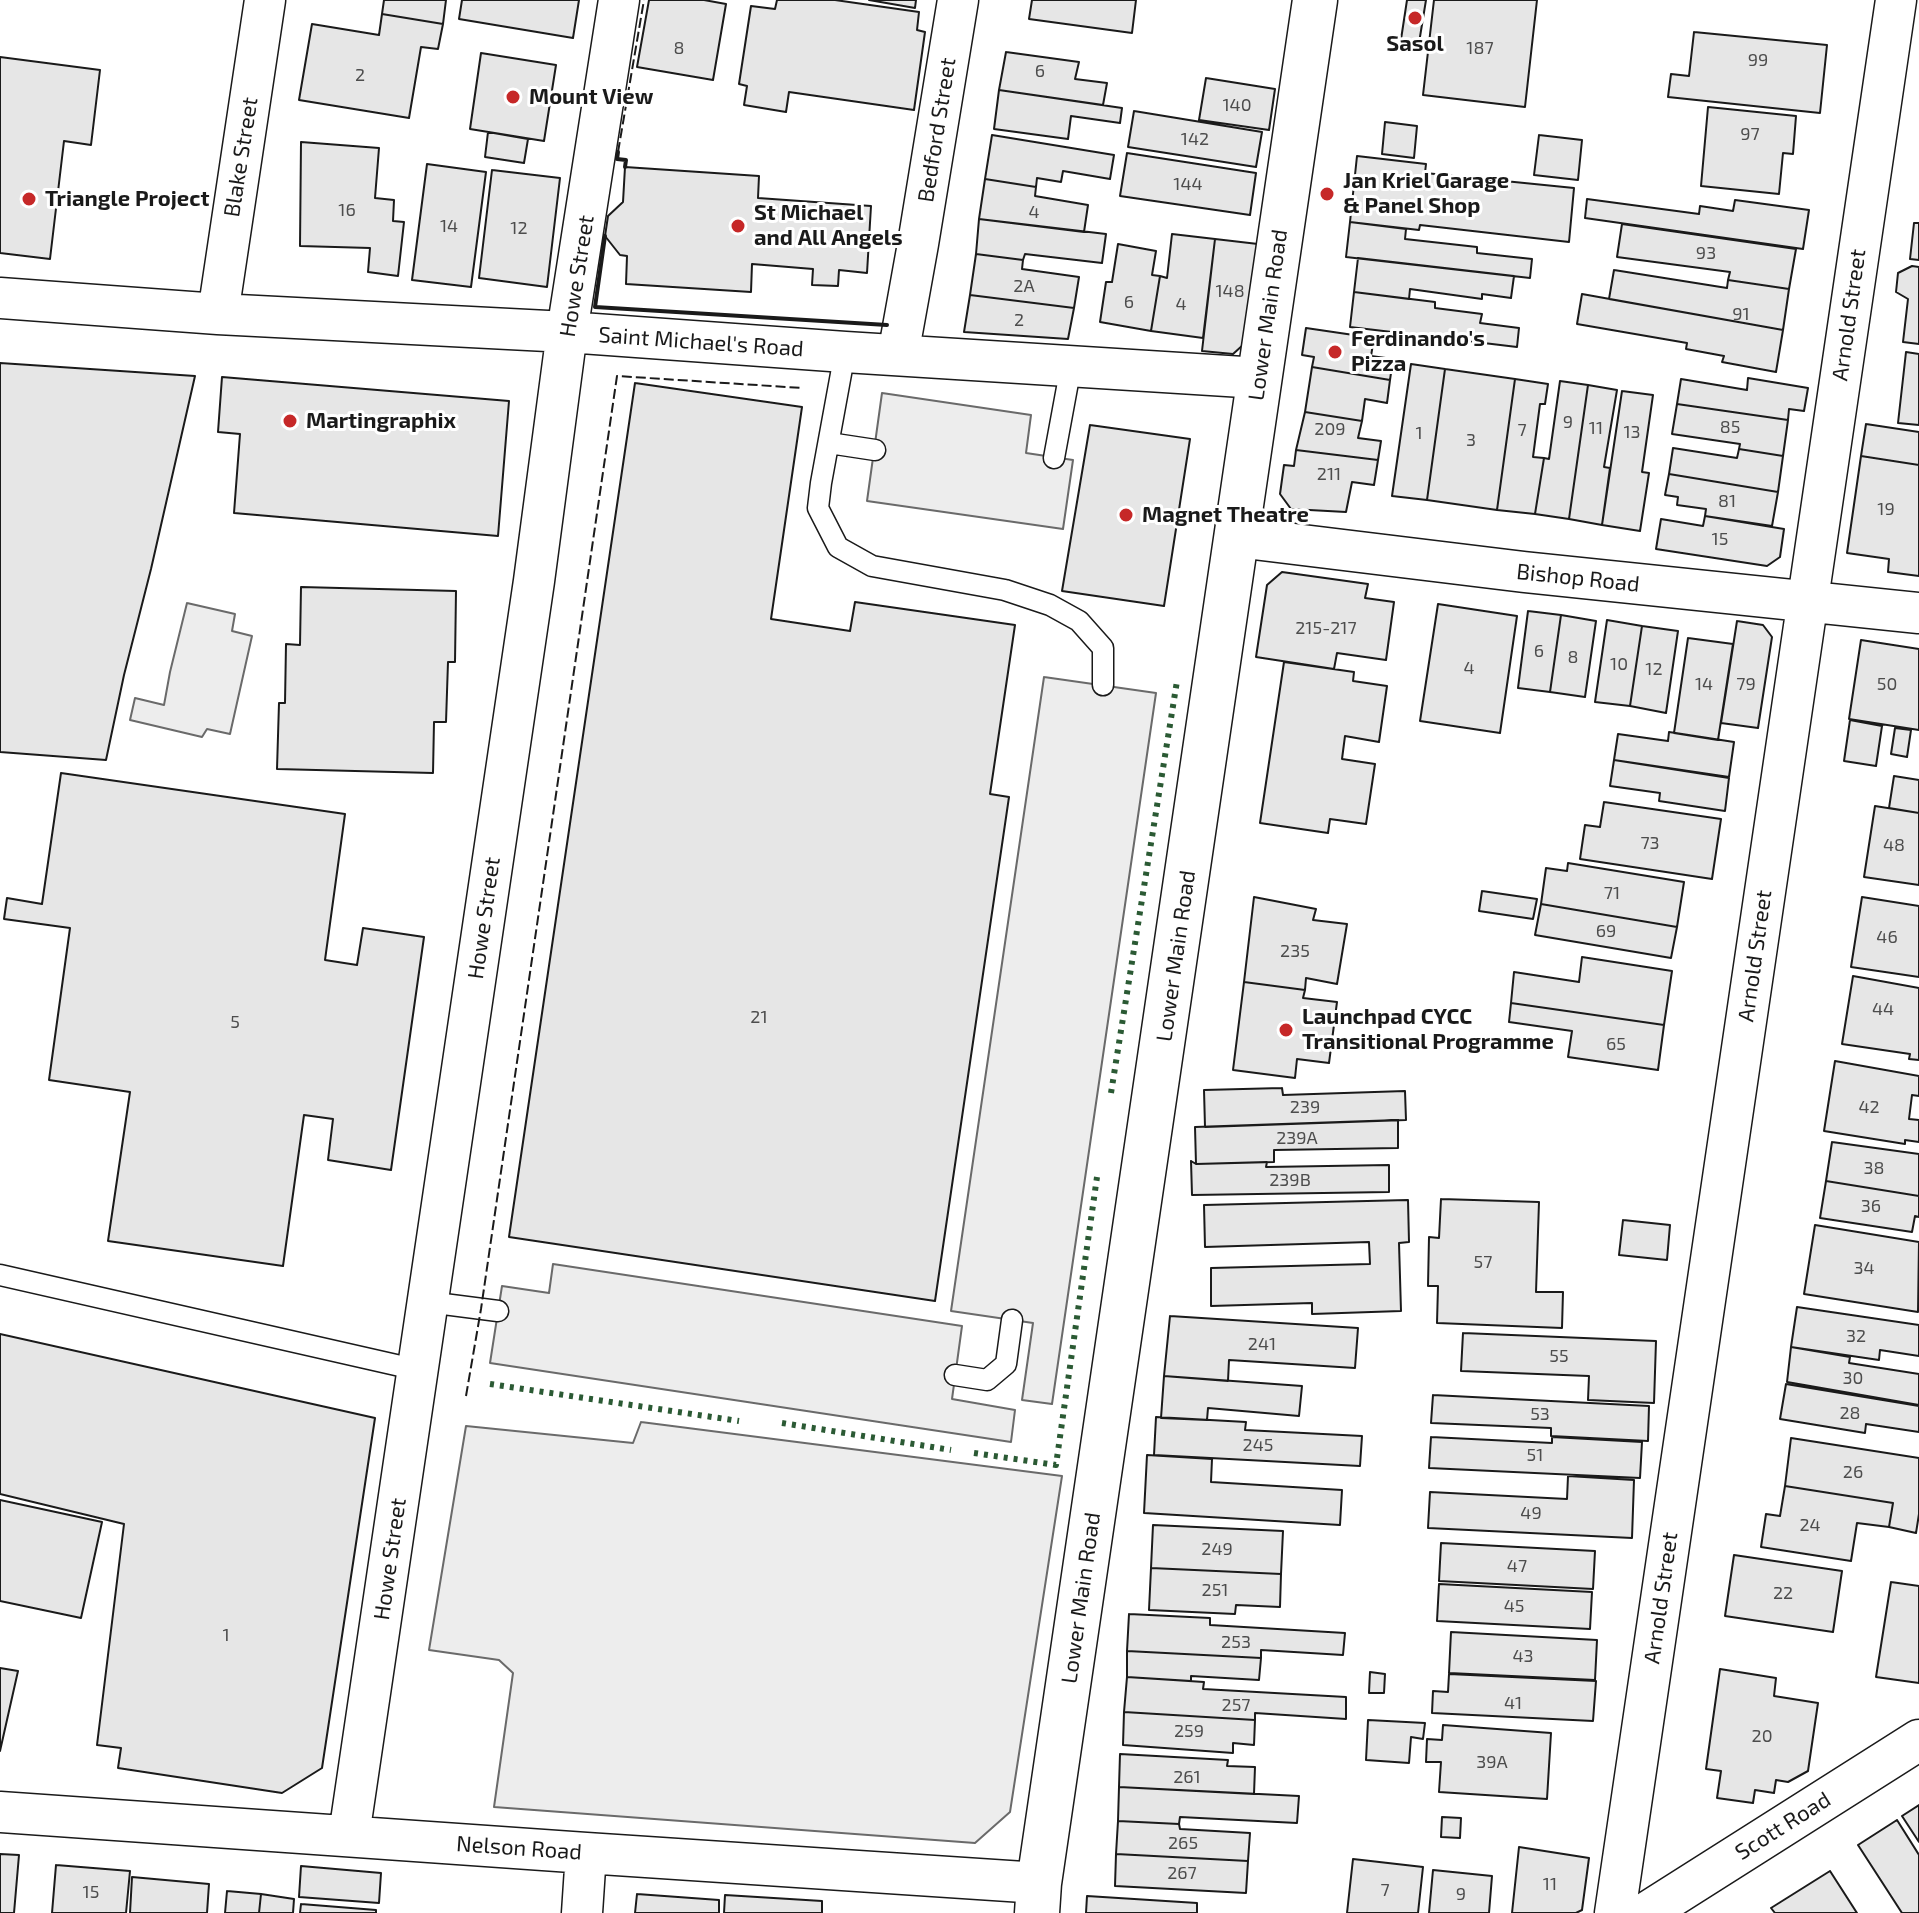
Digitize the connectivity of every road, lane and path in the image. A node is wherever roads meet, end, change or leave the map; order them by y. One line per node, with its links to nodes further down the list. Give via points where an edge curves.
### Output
1 (265, 0): 7 (street, Blake Street)
2 (619, 0): 8 (street, Howe Street)
3 (958, 0): 10 (street, Bedford Street)
4 (1315, 0): 12 (street, Lower Main Road)
5 (1896, 0): 17 (street, Arnold Street)
6 (0, 298): 7 (street, Saint Michael's Road)
7 (218, 314): 8 (street, Saint Michael's Road)
8 (567, 332): 9 (street, Saint Michael's Road); 21 (street, Howe Street)
9 (845, 352): 10 (street, Saint Michael's Road); 13 (lane)
10 (898, 355): 11 (street, Saint Michael's Road)
11 (1071, 366): 12 (street, Saint Michael's Road); 15 (lane)
12 (1259, 378): 16 (street, Lower Main Road)
13 (829, 443): 14 (lane); 19 (lane, via 818,508 838,547 872,566 1005,590 1060,610 1079,621 1103,648)
14 (875, 450)
15 (1054, 458)
16 (1237, 537): 17 (street, Bishop Road); 30 (street, Lower Main Road)
17 (1806, 602): 18 (street, Bishop Road); 32 (street, Arnold Street)
18 (1919, 613)
19 (1103, 685)
20 (0, 1275): 24 (lane)
21 (428, 1302): 22 (lane); 24 (street, Howe Street)
22 (498, 1311)
23 (1012, 1320): 25 (lane, via 1006,1364 987,1380)
24 (418, 1370): 28 (street, Howe Street)
25 (955, 1375)
26 (1919, 1740): 33 (street, Scott Road)
27 (0, 1812): 28 (street, Nelson Road)
28 (349, 1835): 29 (street, Nelson Road)
29 (586, 1853): 30 (street, Nelson Road); 31 (street)
30 (1038, 1898)
31 (582, 1913)
32 (1615, 1913)
33 (1646, 1913)

